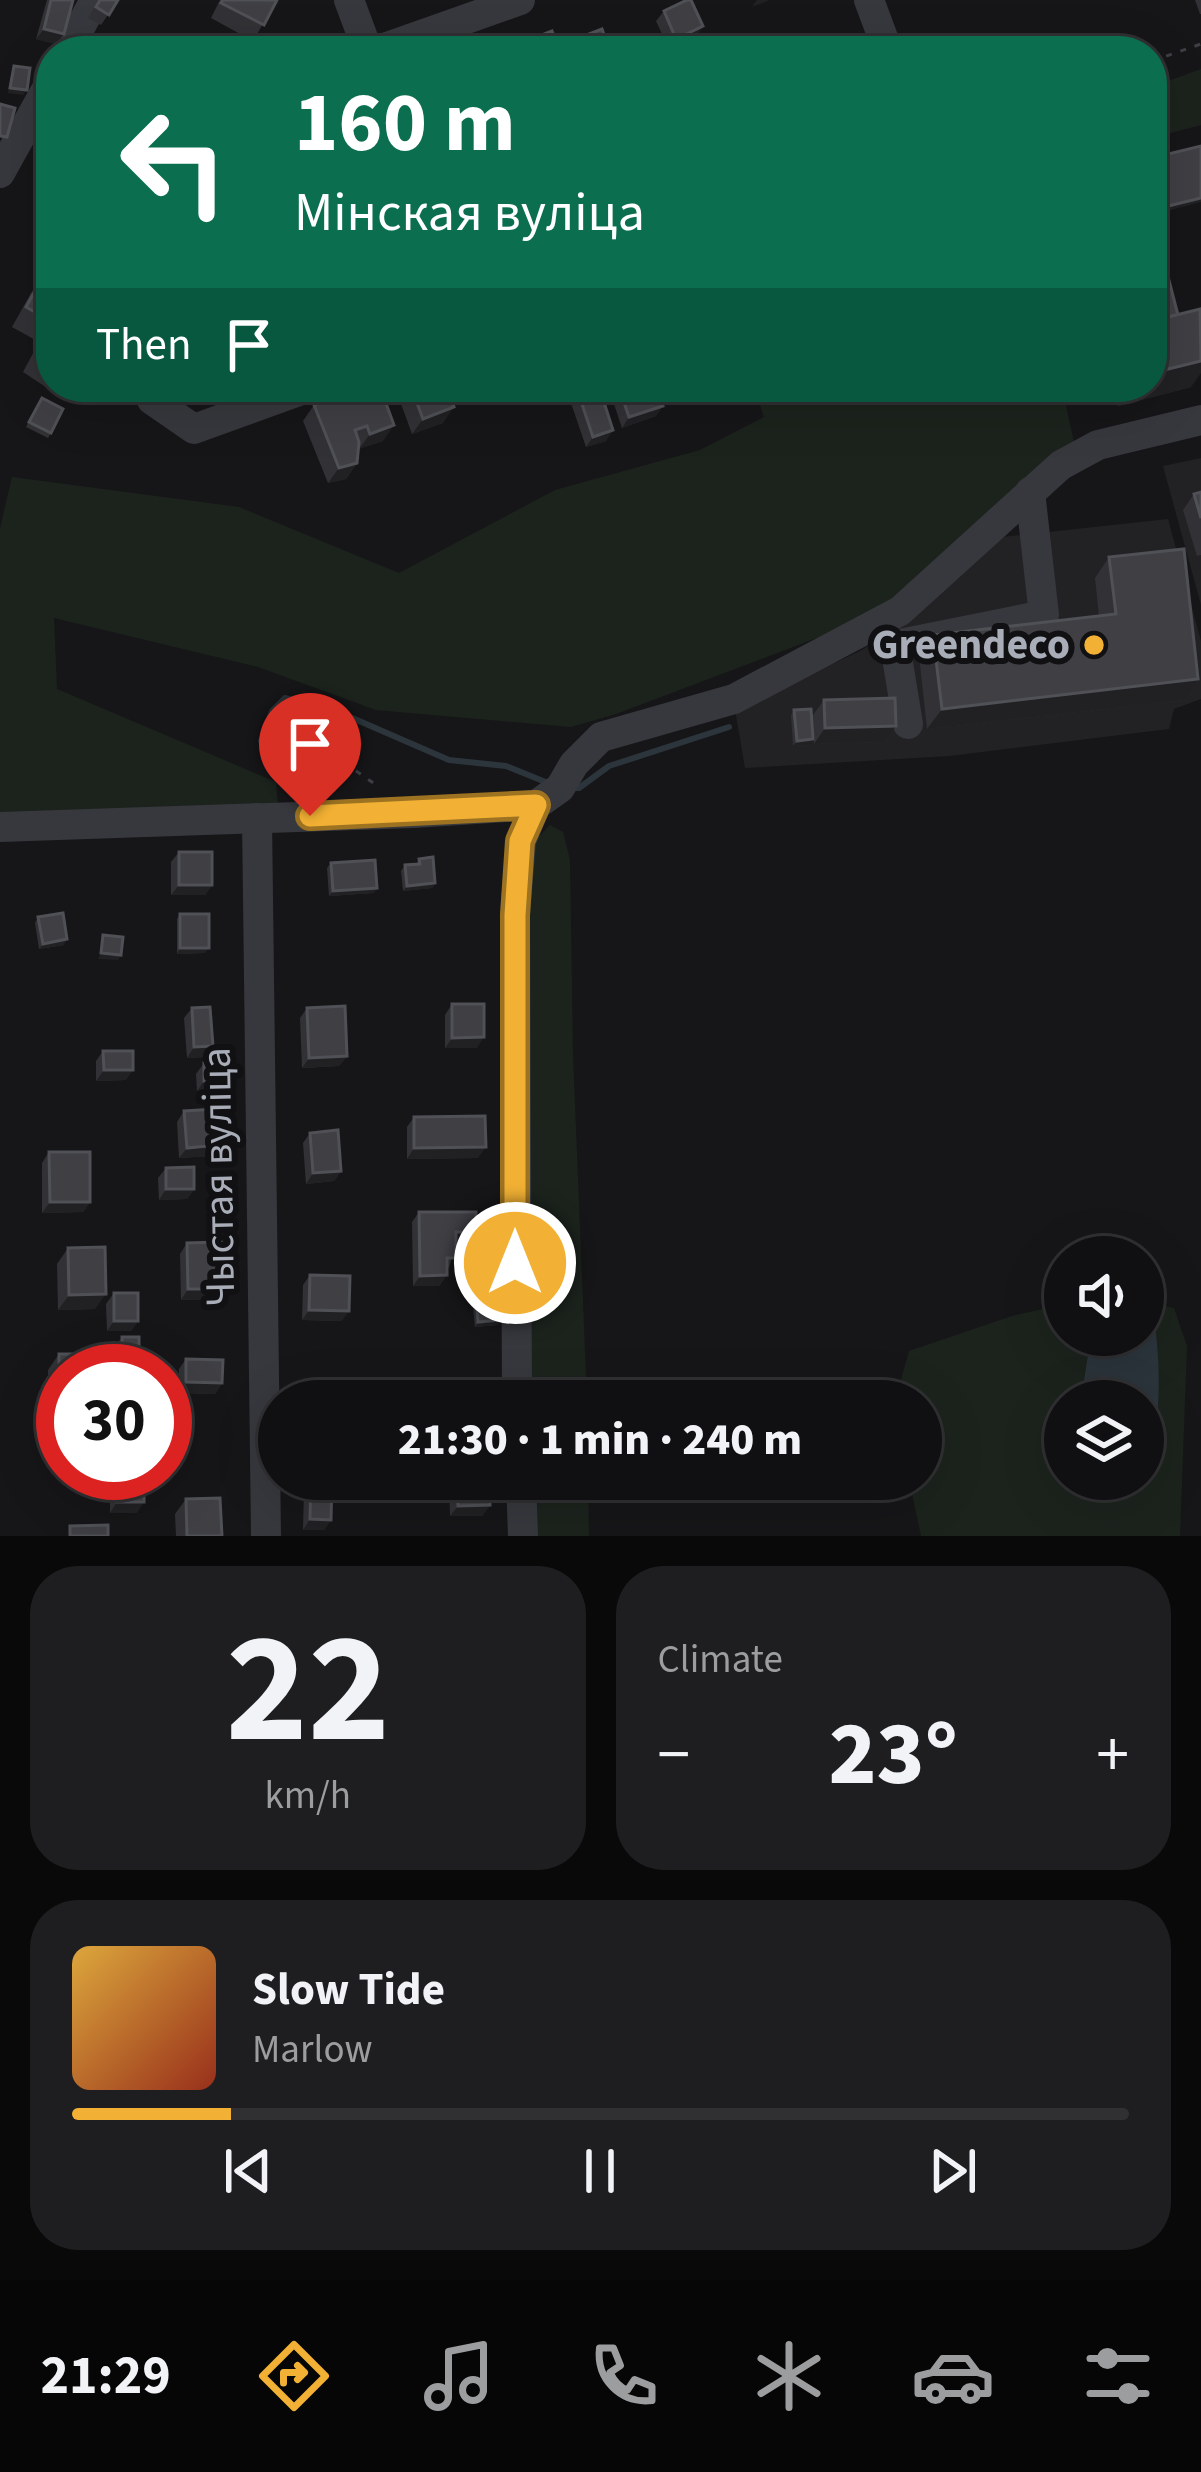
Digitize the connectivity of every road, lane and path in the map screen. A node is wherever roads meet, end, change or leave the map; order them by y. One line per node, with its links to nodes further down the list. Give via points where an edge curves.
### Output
1 (95, 0): 5 (street)
2 (349, 0): 6 (street)
3 (520, 0): 7 (street)
4 (869, 0): 8 (street)
5 (76, 36)
6 (365, 36)
7 (416, 36)
8 (883, 36)
9 (1201, 44): 10 (path)
10 (1167, 56)
11 (36, 108): 12 (street)
12 (0, 173)
13 (155, 402): 14 (street, via 194,429)
14 (269, 402)
15 (1201, 420): 16 (street, via 1098,445)
16 (1030, 492): 17 (street, via 1044,615 896,645); 20 (street, via 900,611 734,699 601,737)
17 (908, 724)
18 (319, 745): 19 (path)
19 (376, 786)
20 (536, 805): 21 (street); 23 (street, via 520,841 515,915)
21 (257, 818): 22 (street); 25 (street, Чыстая вуліца)
22 (0, 827)
23 (517, 1380)
24 (522, 1500): 26 (street)
25 (266, 1536)
26 (523, 1536)

